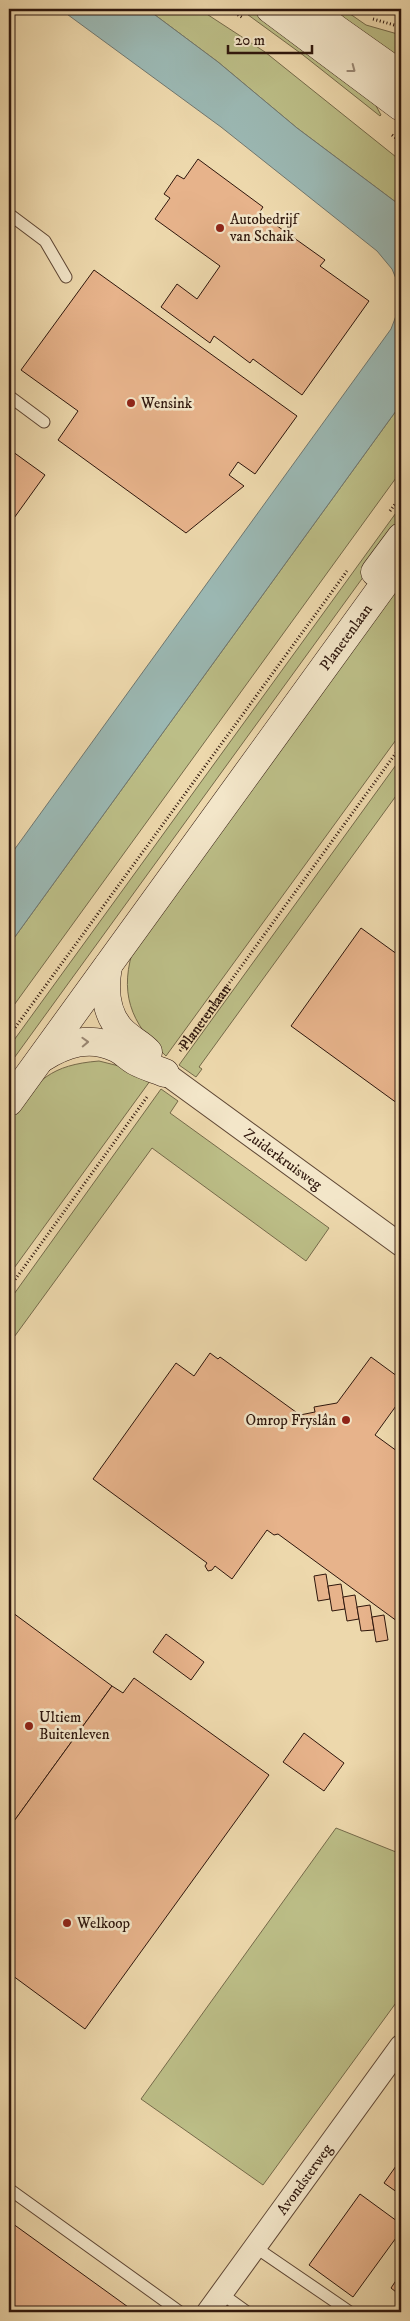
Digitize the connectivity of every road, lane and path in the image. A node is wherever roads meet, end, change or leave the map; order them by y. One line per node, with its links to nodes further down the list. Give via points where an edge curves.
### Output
1 (270, 9): 6 (main road, one-way to 6)
2 (311, 9): 5 (main road)
3 (369, 18): 4 (path)
4 (401, 27)
5 (401, 75)
6 (401, 107)
7 (391, 134): 8 (path)
8 (401, 142)
9 (9, 214): 10 (lane, via 45,241)
10 (66, 277)
11 (9, 396): 12 (lane)
12 (44, 422)
13 (401, 496): 14 (path)
14 (393, 528): 22 (main road, Planetenlaan)
15 (401, 562): 18 (main road, Planetenlaan)
16 (350, 566): 19 (path)
17 (401, 746): 21 (path, Planetenlaan)
18 (108, 966): 20 (main road, Planetenlaan); 21 (main road, via 106,989 110,1012 122,1032 145,1049)
19 (9, 1036)
20 (41, 1059): 21 (main road, one-way to 21, via 69,1044 100,1042); 23 (main road, Planetenlaan)
21 (164, 1073): 24 (street, Zuiderkruisweg); 25 (path, Planetenlaan)
22 (9, 1077)
23 (9, 1102)
24 (401, 1245)
25 (9, 1288)
26 (401, 2046): 28 (street, Avondsterweg)
27 (9, 2188): 30 (lane)
28 (255, 2247): 29 (street, Avondsterweg); 33 (lane)
29 (222, 2294): 31 (street, Avondsterweg); 32 (lane)
30 (180, 2312)
31 (208, 2312)
32 (247, 2312)
33 (350, 2312)

